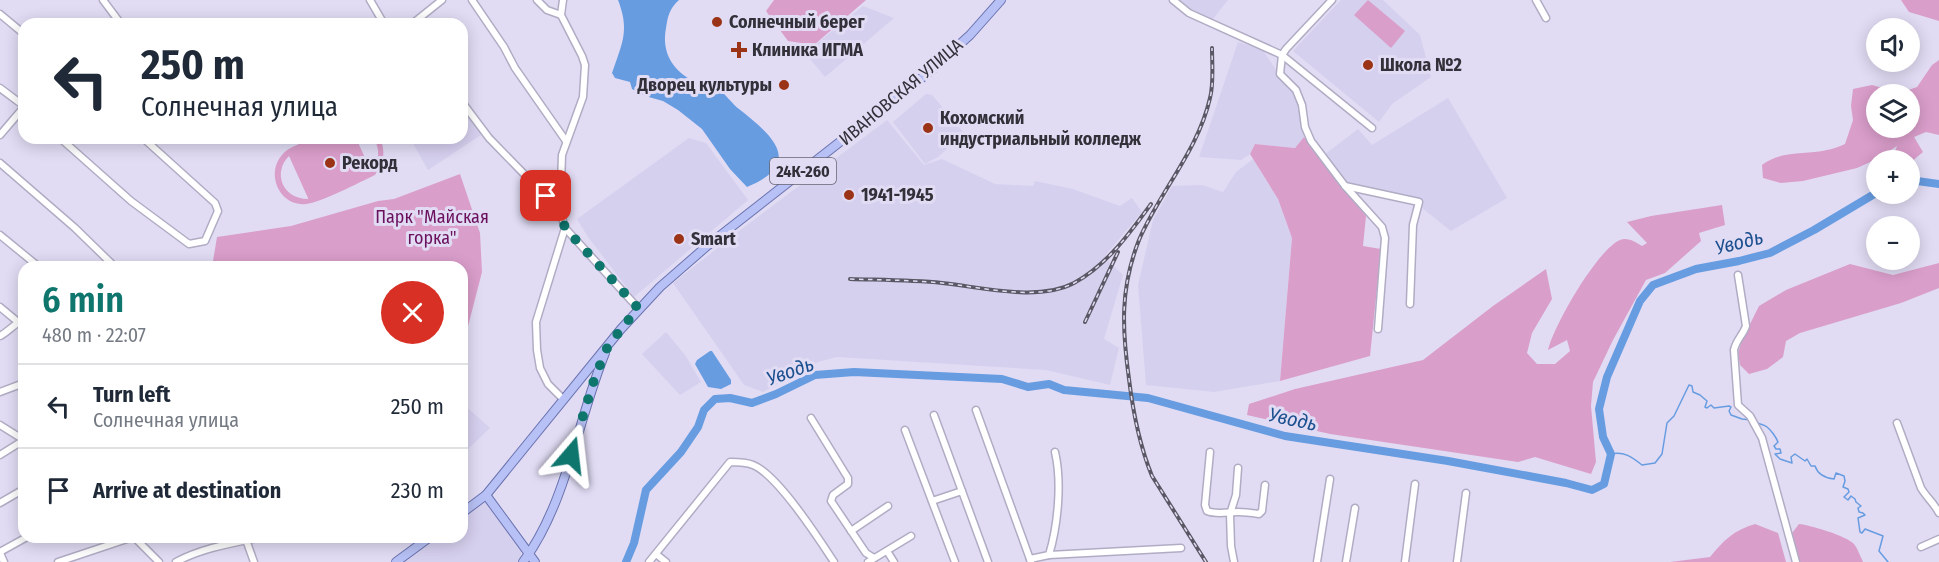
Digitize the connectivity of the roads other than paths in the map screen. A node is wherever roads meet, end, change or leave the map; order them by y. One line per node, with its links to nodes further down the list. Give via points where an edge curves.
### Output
1 (103, 0): 13 (street)
2 (370, 0): 14 (street)
3 (442, 0): 15 (street)
4 (472, 0): 25 (street)
5 (537, 0): 12 (street, via 547,10)
6 (563, 0): 12 (street)
7 (1001, 0): 38 (main road, ИВАНОВСКАЯ УЛИЦА / 24К-260, via 928,73 706,246)
8 (1173, 0): 18 (street, via 1189,13)
9 (1332, 0): 18 (street)
10 (1536, 0): 16 (street)
11 (0, 14): 17 (street)
12 (561, 15): 25 (street, via 585,65 583,97)
13 (116, 18)
14 (380, 18)
15 (420, 18)
16 (1546, 18)
17 (18, 29)
18 (1282, 55): 23 (street); 29 (street, via 1280,74 1296,90 1311,141)
19 (0, 88): 20 (street)
20 (18, 102)
21 (468, 110): 30 (street, via 489,138)
22 (18, 114): 24 (street)
23 (1372, 128)
24 (0, 135)
25 (566, 141): 30 (street)
26 (67, 144): 27 (street, via 131,201 189,244 202,243 218,211 215,203)
27 (150, 144)
28 (0, 163): 34 (street)
29 (1345, 186): 36 (street, via 1419,202 1413,225); 41 (street, via 1382,227 1385,238)
30 (560, 210): 31 (street)
31 (565, 228): 38 (street); 48 (street, via 536,322 540,369)
32 (0, 235): 33 (street)
33 (32, 261)
34 (110, 261)
35 (1738, 275): 112 (street, via 1746,326 1734,350 1738,405 1750,416 1762,438)
36 (1410, 304)
37 (0, 307): 39 (street)
38 (638, 308): 43 (main road, ИВАНОВСКАЯ УЛИЦА / 24К-260)
39 (18, 319)
40 (18, 324): 42 (street)
41 (1378, 329)
42 (0, 336)
43 (608, 346): 44 (main road, ИВАНОВСКАЯ УЛИЦА); 46 (main road, ИВАНОВСКАЯ УЛИЦА / 24К-260)
44 (579, 380): 46 (main road, via 586,381); 48 (main road, ИВАНОВСКАЯ УЛИЦА)
45 (18, 384): 47 (street)
46 (591, 390): 88 (main road, ИВАНОВСКАЯ УЛИЦА / 24К-260, via 559,488)
47 (0, 392)
48 (563, 399): 67 (main road, ИВАНОВСКАЯ УЛИЦА)
49 (976, 410): 92 (street)
50 (934, 415): 64 (street)
51 (811, 418): 75 (street, via 848,478 848,484 832,495 831,501)
52 (1897, 423): 73 (street, via 1921,488)
53 (0, 425): 55 (street)
54 (905, 430): 68 (street)
55 (18, 436)
56 (18, 444): 59 (street)
57 (1055, 452): 90 (street, via 1059,481)
58 (1210, 452): 74 (street, via 1205,505 1210,513)
59 (0, 455)
60 (1238, 468): 74 (street)
61 (1330, 479): 108 (street)
62 (1414, 484): 110 (street)
63 (1264, 485): 74 (street, via 1259,514)
64 (962, 491): 68 (street); 106 (street)
65 (18, 492): 69 (street)
66 (1466, 493): 111 (street)
67 (486, 495): 71 (main road, ИВАНОВСКАЯ УЛИЦА); 88 (main road)
68 (932, 501): 105 (street)
69 (0, 503)
70 (888, 506): 75 (street)
71 (468, 508)
72 (1355, 508): 109 (street)
73 (1939, 513)
74 (1230, 514): 107 (street)
75 (851, 531): 91 (street)
76 (911, 536): 86 (street)
77 (1939, 539): 84 (street)
78 (18, 542): 87 (street)
79 (116, 543): 94 (street)
80 (140, 543): 95 (street)
81 (232, 543): 96 (street)
82 (247, 543): 97 (street)
83 (422, 543): 98 (main road)
84 (1921, 547)
85 (1181, 548): 90 (street)
86 (887, 550): 91 (street); 104 (street)
87 (0, 552): 93 (street)
88 (529, 554): 99 (main road, ИВАНОВСКАЯ УЛИЦА / 24К-260); 100 (main road)
89 (657, 554): 101 (street); 102 (street); 103 (street, via 730,462 753,465 766,473 806,518)
90 (1049, 555): 92 (street)
91 (871, 560)
92 (1031, 561)
93 (4, 562)
94 (58, 562)
95 (159, 562)
96 (176, 562)
97 (254, 562)
98 (396, 562)
99 (523, 562)
100 (535, 562)
101 (649, 562)
102 (666, 562)
103 (834, 562)
104 (894, 562)
105 (956, 562)
106 (988, 562)
107 (1234, 562)
108 (1317, 562)
109 (1346, 562)
110 (1405, 562)
111 (1457, 562)
112 (1796, 562)

